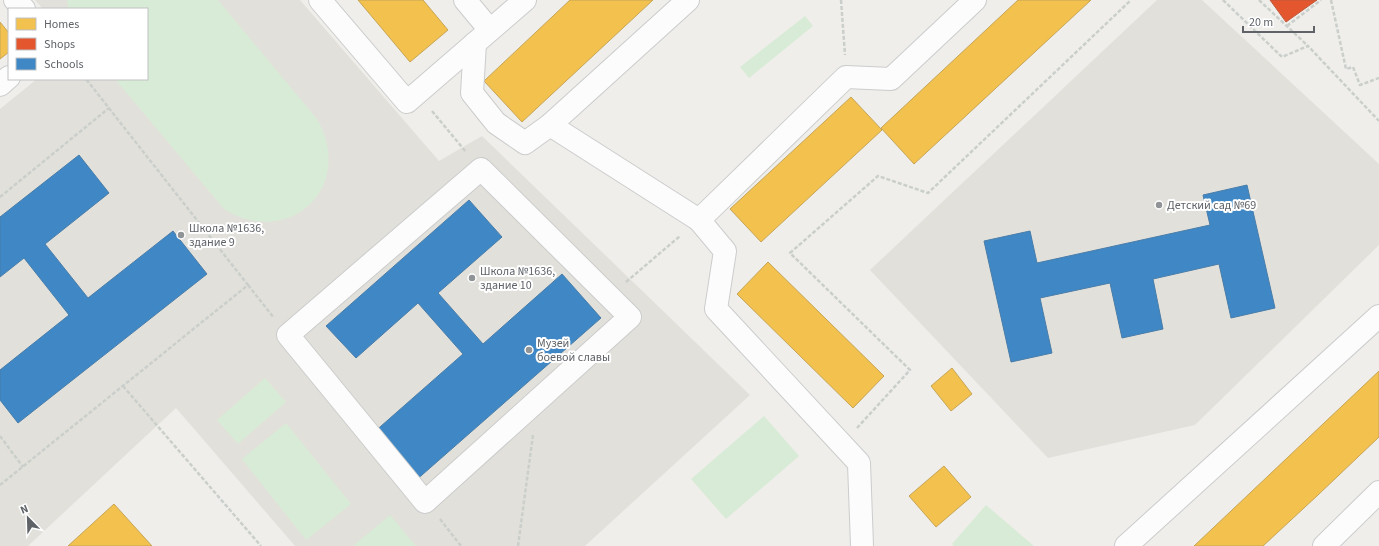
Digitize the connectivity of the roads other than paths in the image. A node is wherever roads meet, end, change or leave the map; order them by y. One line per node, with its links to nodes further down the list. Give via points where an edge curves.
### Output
1 (15, 0): 7 (lane)
2 (320, 0): 8 (lane, via 407,102)
3 (465, 0): 8 (lane)
4 (525, 0): 8 (lane)
5 (688, 0): 11 (lane)
6 (975, 0): 12 (lane, via 891,79 846,77)
7 (23, 8)
8 (483, 36): 11 (lane, via 472,93 496,123 525,143)
9 (8, 78): 10 (lane)
10 (0, 84)
11 (550, 125): 12 (lane)
12 (699, 220): 16 (lane, via 725,251 716,309 859,463)
13 (1379, 316): 17 (lane)
14 (1379, 492): 18 (lane)
15 (425, 502): 15 (lane, via 288,336 481,169 630,317)
16 (862, 546)
17 (1126, 546)
18 (1324, 546)

